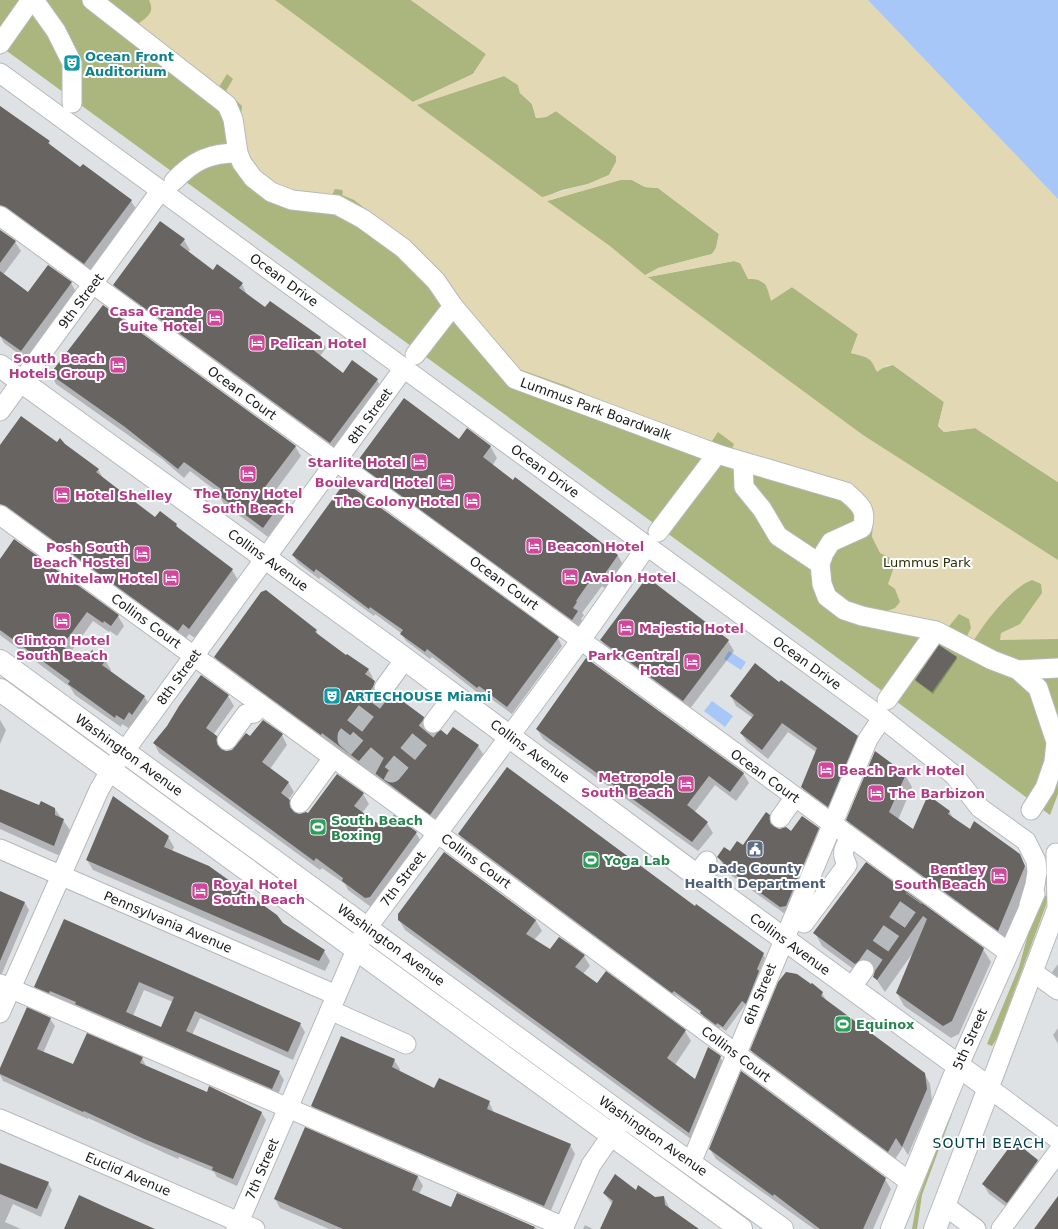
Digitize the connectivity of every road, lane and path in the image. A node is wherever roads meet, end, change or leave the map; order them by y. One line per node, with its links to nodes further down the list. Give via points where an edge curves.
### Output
1 (33, 0): 3 (street); 5 (street, via 56,31 72,63)
2 (92, 0): 6 (street, Lummus Park Boardwalk, via 228,105 233,119)
3 (0, 44)
4 (0, 73): 7 (street, Ocean Drive)
5 (72, 103)
6 (238, 153): 7 (street, 9th Street, via 219,153 202,159 181,173); 10 (street, Lummus Park Boardwalk, via 253,178 271,192 292,200 337,205 363,219 403,248 436,281)
7 (168, 186): 9 (street, 9th Street); 11 (street, Ocean Drive)
8 (0, 216): 9 (street, Ocean Court)
9 (94, 284): 13 (street, 9th Street); 16 (street, Ocean Court)
10 (453, 306): 11 (street, 8th Street); 15 (street, Lummus Park Boardwalk, via 515,379)
11 (410, 362): 16 (street, 8th Street); 19 (street, Ocean Drive)
12 (0, 366): 13 (main road, Collins Avenue)
13 (22, 382): 14 (street, 9th Street); 20 (main road, Collins Avenue)
14 (0, 411)
15 (717, 454): 17 (street, Lummus Park Boardwalk); 19 (street, 7th Street)
16 (337, 461): 20 (street, 8th Street); 23 (street, Ocean Court)
17 (743, 462): 21 (street, via 744,487 762,509 778,536); 21 (street, Lummus Park Boardwalk, via 846,492 861,506 865,518 862,528 831,542)
18 (2, 520): 24 (street, Collins Court)
19 (653, 539): 23 (street, 7th Street); 33 (street, Ocean Drive)
20 (265, 558): 24 (street, 8th Street); 25 (main road, Collins Avenue)
21 (820, 564): 22 (street, via 822,584 827,597 844,610)
22 (936, 631): 28 (street, via 992,660); 33 (street, 6th Street)
23 (582, 640): 35 (street, 7th Street); 40 (street, Ocean Court)
24 (194, 657): 32 (street, Collins Court); 37 (street, 8th Street)
25 (404, 659): 29 (street); 31 (main road, Collins Avenue)
26 (0, 661): 37 (main road, Washington Avenue)
27 (1058, 668): 28 (street)
28 (1018, 670): 42 (street, via 1038,688 1056,742 1054,762 1045,788)
29 (384, 688)
30 (0, 690): 39 (main road, Washington Avenue)
31 (454, 695): 34 (street); 35 (main road, Collins Avenue)
32 (260, 704): 36 (street, via 254,712 246,714); 38 (street, Collins Court)
33 (884, 709): 44 (street, 6th Street); 50 (street, Ocean Drive, via 954,775 980,808 1026,841 1036,861 1037,872)
34 (432, 723)
35 (510, 737): 45 (street, 7th Street, via 463,813); 53 (main road, Collins Avenue, via 702,868)
36 (227, 740)
37 (124, 751): 39 (street, 8th Street); 52 (main road, Washington Avenue)
38 (333, 758): 41 (street); 45 (street, Collins Court)
39 (110, 771): 49 (street, 8th Street); 54 (main road, Washington Avenue)
40 (795, 797): 43 (street); 44 (street, Ocean Court)
41 (300, 803)
42 (1031, 810)
43 (780, 818)
44 (831, 824): 46 (street, Ocean Court); 53 (street, 6th Street)
45 (438, 833): 52 (street, 7th Street); 64 (street, Collins Court)
46 (850, 838): 51 (street, via 842,849 847,865); 55 (street, Ocean Court)
47 (0, 849): 49 (street, Pennsylvania Avenue)
48 (1057, 852): 50 (street, 5th Street); 57 (street, 5th Street, via 1057,908)
49 (60, 875): 58 (street, 8th Street); 61 (street, Pennsylvania Avenue)
50 (1029, 905): 55 (street, 5th Street)
51 (804, 923)
52 (367, 928): 54 (street, 7th Street); 68 (main road, Washington Avenue)
53 (783, 938): 59 (main road, Collins Avenue); 64 (street, 6th Street)
54 (356, 950): 61 (street, 7th Street); 71 (main road, Washington Avenue)
55 (1008, 952): 65 (street, 5th Street)
56 (864, 970): 59 (street)
57 (1032, 972): 60 (street); 66 (street, 5th Street)
58 (5, 986): 62 (street, 8th Street); 67 (street)
59 (851, 988): 65 (main road, Collins Avenue)
60 (1058, 990)
61 (333, 1003): 63 (street, Pennsylvania Avenue); 67 (street, 7th Street)
62 (0, 1013)
63 (406, 1044)
64 (736, 1054): 73 (street, 6th Street); 74 (street, Collins Court)
65 (959, 1065): 66 (main road, Collins Avenue); 74 (main road, 5th Street)
66 (990, 1088): 70 (street, Collins Avenue); 75 (main road, 5th Street)
67 (287, 1110): 76 (street, 7th Street); 77 (street)
68 (624, 1116): 71 (street); 73 (main road, Washington Avenue)
69 (0, 1119): 76 (street, Euclid Avenue)
70 (1056, 1132)
71 (610, 1136): 77 (street, via 592,1165); 78 (main road, Washington Avenue)
72 (1058, 1152): 83 (street)
73 (691, 1163): 79 (main road, Washington Avenue)
74 (910, 1182): 80 (main road, 5th Street)
75 (944, 1205): 81 (main road, 5th Street); 82 (street)
76 (244, 1227)
77 (563, 1228)
78 (740, 1229)
79 (782, 1229)
80 (892, 1229)
81 (935, 1229)
82 (976, 1229)
83 (1001, 1229)

